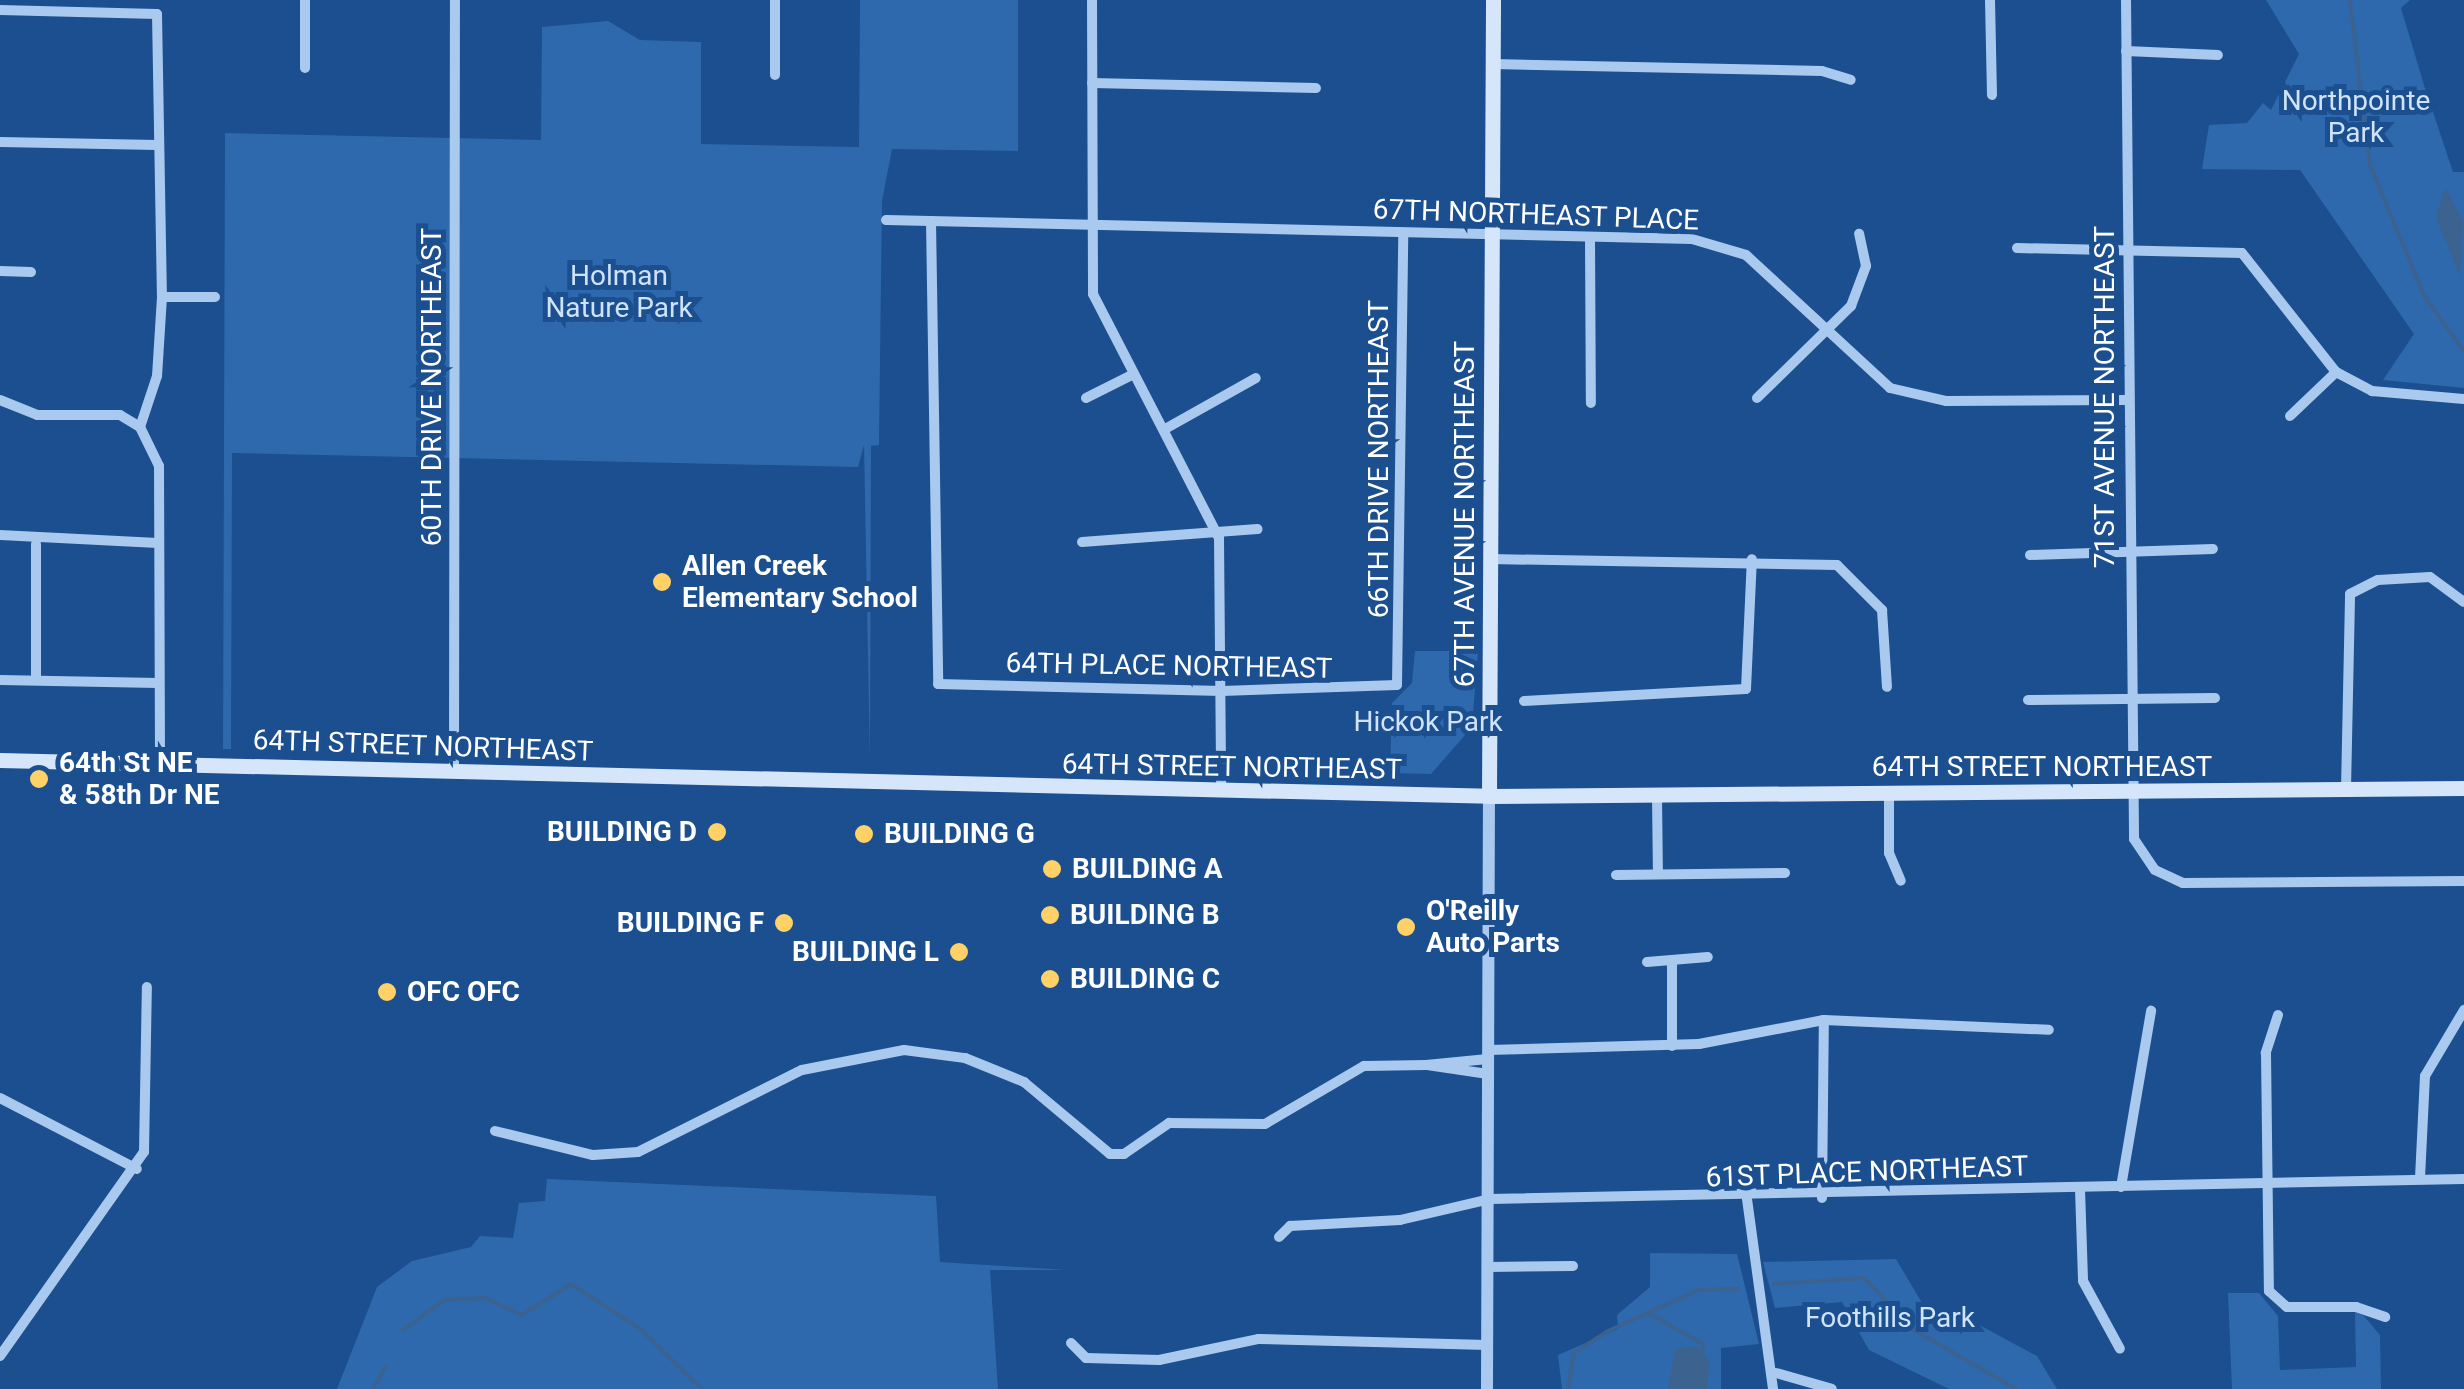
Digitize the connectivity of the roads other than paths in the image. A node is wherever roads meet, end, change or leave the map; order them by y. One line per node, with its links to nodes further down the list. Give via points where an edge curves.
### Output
1 (305, 0): 12 (street)
2 (455, 0): 70 (street, 60TH DRIVE NORTHEAST)
3 (775, 0): 13 (street)
4 (1092, 0): 15 (street)
5 (1492, 0): 11 (main road, 67TH AVENUE NORTHEAST)
6 (1990, 0): 17 (street)
7 (2126, 0): 9 (street, 71ST AVENUE NORTHEAST)
8 (0, 10): 19 (street, via 157,14)
9 (2126, 51): 10 (street); 28 (street, 71ST AVENUE NORTHEAST)
10 (2218, 55)
11 (1493, 64): 14 (street, via 1822,71); 24 (main road, 67TH AVENUE NORTHEAST)
12 (305, 68)
13 (774, 74)
14 (1851, 80)
15 (1092, 83): 16 (street); 22 (street)
16 (1316, 88)
17 (1992, 95)
18 (0, 142): 19 (street)
19 (157, 145): 31 (street)
20 (886, 220): 21 (street, 67TH NORTHEAST PLACE)
21 (930, 221): 22 (street, 67TH NORTHEAST PLACE); 63 (street, 64TH PLACE NORTHEAST, via 938,684)
22 (1089, 226): 23 (street, 67TH NORTHEAST PLACE); 35 (street, via 1093,294)
23 (1404, 233): 24 (street, 67TH NORTHEAST PLACE); 61 (street, 66TH DRIVE NORTHEAST)
24 (1492, 234): 26 (street, 67TH NORTHEAST PLACE); 55 (main road, 67TH AVENUE NORTHEAST)
25 (1859, 234): 33 (street, via 1862,288)
26 (1590, 237): 33 (street, 67TH NORTHEAST PLACE, via 1733,249); 42 (street)
27 (2017, 248): 28 (street)
28 (2127, 248): 34 (street, via 2242,253); 41 (street, 71ST AVENUE NORTHEAST)
29 (0, 271): 30 (street)
30 (31, 272)
31 (162, 297): 32 (street); 44 (street, via 157,376)
32 (215, 297)
33 (1824, 329): 38 (street); 41 (street, 67TH NORTHEAST PLACE, via 1875,379 1917,397)
34 (2336, 372): 39 (street, via 2372,391); 43 (street)
35 (1130, 376): 37 (street); 45 (street)
36 (1256, 378): 45 (street)
37 (1086, 398)
38 (1757, 398)
39 (2464, 399)
40 (0, 400): 44 (street, via 37,415 120,415)
41 (2127, 400): 53 (street, 71ST AVENUE NORTHEAST)
42 (1591, 404)
43 (2290, 416)
44 (140, 427): 50 (street, via 159,466)
45 (1164, 429): 48 (street)
46 (1258, 529): 48 (street)
47 (0, 536): 51 (street)
48 (1219, 538): 49 (street); 63 (street)
49 (1082, 542)
50 (158, 543): 51 (street); 60 (street)
51 (36, 544): 59 (street)
52 (2213, 549): 53 (street)
53 (2128, 553): 54 (street); 66 (street, 71ST AVENUE NORTHEAST)
54 (2030, 556)
55 (1490, 559): 56 (street); 76 (main road, 67TH AVENUE NORTHEAST)
56 (1752, 560): 62 (street, via 1822,561 1860,580 1885,620); 67 (street, via 1746,689)
57 (2464, 601): 72 (street, via 2430,577 2378,580 2350,594)
58 (0, 680): 59 (street)
59 (36, 680): 60 (street)
60 (158, 683): 69 (street)
61 (1397, 684): 63 (street, 64TH PLACE NORTHEAST)
62 (1887, 687)
63 (1222, 691): 73 (street)
64 (2215, 698): 66 (street)
65 (2028, 700): 66 (street)
66 (2128, 700): 75 (street, 71ST AVENUE NORTHEAST)
67 (1524, 701)
68 (0, 760): 69 (main road, 64TH STREET NORTHEAST)
69 (160, 762): 70 (main road, 64TH STREET NORTHEAST)
70 (454, 774): 73 (main road, 64TH STREET NORTHEAST)
71 (2464, 788): 72 (main road, 64TH STREET NORTHEAST)
72 (2346, 790): 75 (main road, 64TH STREET NORTHEAST)
73 (1221, 792): 76 (main road, 64TH STREET NORTHEAST)
74 (1889, 793): 75 (main road, 64TH STREET NORTHEAST); 77 (main road, 64TH STREET NORTHEAST); 81 (street, via 1889,854)
75 (2128, 793): 82 (street, 71ST AVENUE NORTHEAST, via 2142,855 2183,884)
76 (1488, 796): 77 (main road, 64TH STREET NORTHEAST); 93 (street, 67TH AVENUE NORTHEAST)
77 (1657, 797): 79 (street)
78 (1785, 873): 79 (street)
79 (1658, 874): 80 (street)
80 (1616, 875)
81 (1900, 881)
82 (2464, 881)
83 (1708, 957): 85 (street)
84 (1647, 962): 85 (street)
85 (1672, 964): 92 (street)
86 (147, 987): 96 (street, via 148,1131)
87 (2151, 1010): 100 (street)
88 (2464, 1010): 97 (street, via 2425,1076)
89 (2278, 1015): 99 (street, via 2266,1052)
90 (1824, 1020): 91 (street); 92 (street); 102 (street)
91 (2049, 1030)
92 (1672, 1046): 93 (street)
93 (1488, 1061): 95 (street, via 1364,1066 1266,1124 1169,1124 1124,1154 1110,1154 1024,1082 965,1058 904,1050 802,1070 638,1152 593,1155); 104 (street, 67TH AVENUE NORTHEAST)
94 (0, 1098): 96 (street)
95 (494, 1132)
96 (138, 1169): 112 (street)
97 (2420, 1178): 98 (street, 61ST PLACE NORTHEAST); 99 (street, 61ST PLACE NORTHEAST)
98 (2464, 1178)
99 (2266, 1183): 100 (street, 61ST PLACE NORTHEAST); 108 (street, via 2267,1282 2276,1302)
100 (2120, 1187): 101 (street, 61ST PLACE NORTHEAST)
101 (2080, 1188): 102 (street, 61ST PLACE NORTHEAST); 111 (street, via 2083,1281)
102 (1822, 1198): 103 (street, 61ST PLACE NORTHEAST)
103 (1747, 1199): 104 (street, 61ST PLACE NORTHEAST); 113 (street, via 1749,1264)
104 (1490, 1200): 105 (street, 61ST PLACE NORTHEAST, via 1400,1220 1290,1226); 106 (street, 67TH AVENUE NORTHEAST)
105 (1280, 1236)
106 (1488, 1266): 107 (street); 110 (street, 67TH AVENUE NORTHEAST)
107 (1573, 1266)
108 (2385, 1317)
109 (1071, 1343): 110 (street, via 1086,1358 1159,1360 1259,1339)
110 (1488, 1345): 114 (street, 67TH AVENUE NORTHEAST)
111 (2120, 1349)
112 (0, 1356)
113 (1776, 1373): 115 (street); 116 (street)
114 (1488, 1389)
115 (1773, 1389)
116 (1832, 1389)

